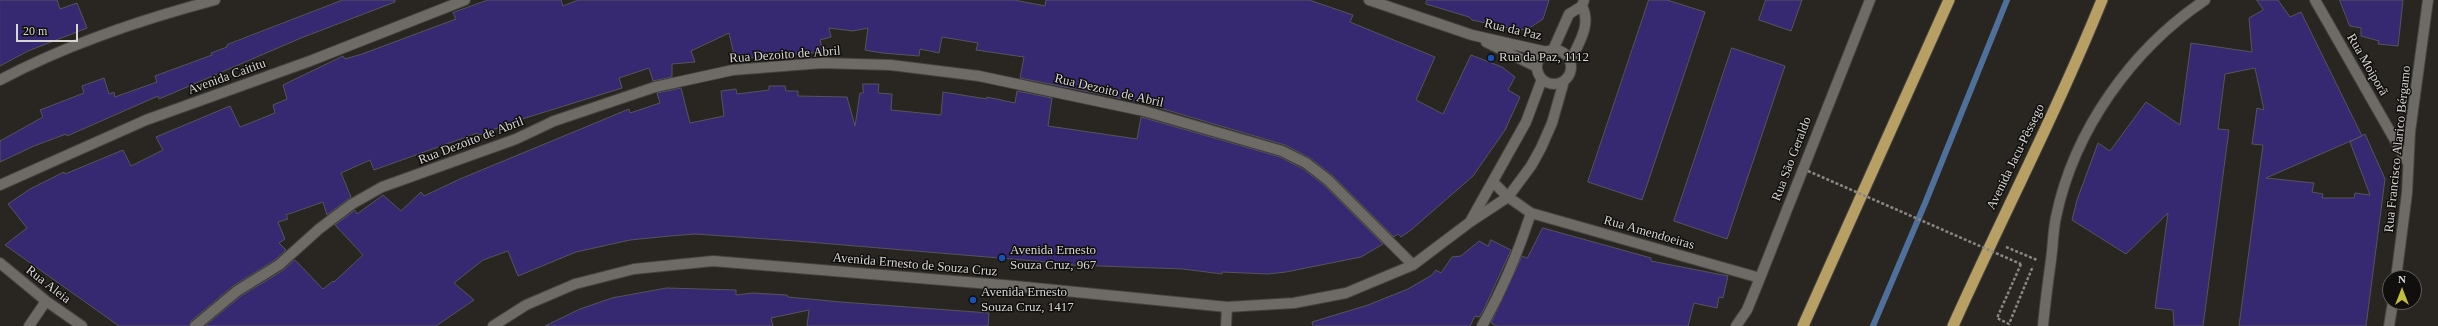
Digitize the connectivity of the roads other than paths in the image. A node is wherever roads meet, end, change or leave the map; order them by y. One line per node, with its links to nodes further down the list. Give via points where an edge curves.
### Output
1 (215, 0): 16 (street, via 158,15 67,50)
2 (465, 0): 20 (street, Avenida Caititu, via 310,61 146,120)
3 (1369, 0): 11 (street, Rua da Paz)
4 (1870, 0): 27 (street, Rua São Geraldo)
5 (1949, 0): 38 (highway)
6 (2102, 0): 39 (highway, Avenida Jacu-Pêssego, via 2074,68)
7 (2205, 0): 40 (street, via 2144,50 2098,112 2068,174 2056,218)
8 (2315, 0): 18 (street, Rua Moiporã)
9 (2428, 0): 18 (street, Rua Francisco Alarico Bérgamo, via 2410,132)
10 (1583, 3): 12 (street, via 1569,14); 13 (street, via 1586,23)
11 (1472, 35): 12 (street, Rua da Paz); 14 (street, Rua da Paz)
12 (1550, 51): 13 (street, via 1561,52); 14 (street, via 1542,55)
13 (1570, 62): 17 (street, via 1570,72)
14 (1537, 67): 15 (street)
15 (1542, 79): 17 (street, via 1556,84); 19 (street, Avenida Ernesto de Souza Cruz, via 1526,122)
16 (0, 80)
17 (1564, 81): 21 (street, Avenida Ernesto de Souza Cruz, via 1552,123 1541,148)
18 (2409, 164): 26 (street, Rua Francisco Alarico Bérgamo)
19 (1493, 182): 21 (street, Rua Amendoeiras); 23 (street, Avenida Ernesto de Souza Cruz)
20 (0, 185)
21 (1508, 197): 22 (street, Rua Amendoeiras); 23 (street, Avenida Ernesto de Souza Cruz)
22 (1531, 213): 27 (street, Rua Amendoeiras); 36 (street, via 1504,285)
23 (1470, 222): 25 (street, Avenida Ernesto de Souza Cruz)
24 (0, 263): 28 (street, Rua Aleia)
25 (1414, 265): 29 (street, Avenida Ernesto de Souza Cruz, via 1346,293 1294,303); 33 (street, Rua Dezoito de Abril, via 1328,180 1306,163 1282,151 1144,111 979,76 891,65 822,63 733,70 655,87 554,121 516,139 382,187 341,212 280,265 237,291)
26 (2397, 270)
27 (1760, 278): 37 (street, Rua São Geraldo, via 1747,310)
28 (46, 301): 31 (street); 32 (street, Rua Aleia)
29 (1227, 307): 34 (street, Avenida Ernesto de Souza Cruz, via 1015,286 713,261 634,269 575,284 526,305); 35 (street)
30 (2392, 310): 41 (street)
31 (29, 326)
32 (82, 326)
33 (195, 326)
34 (493, 326)
35 (1226, 326)
36 (1482, 326)
37 (1736, 326)
38 (1803, 326)
39 (1953, 326)
40 (2043, 326)
41 (2390, 326)

